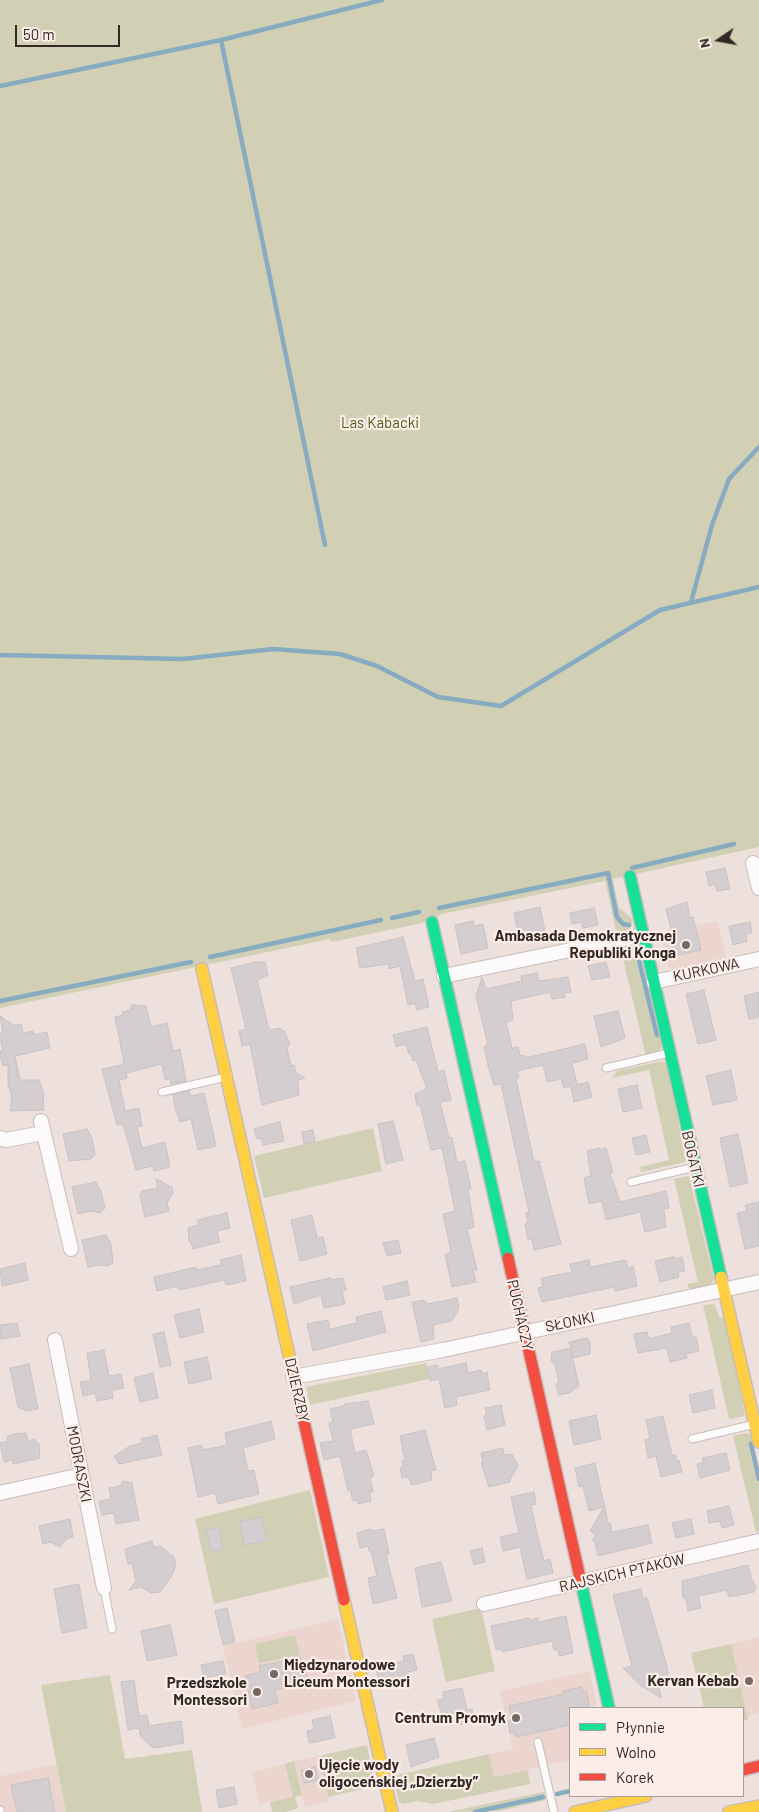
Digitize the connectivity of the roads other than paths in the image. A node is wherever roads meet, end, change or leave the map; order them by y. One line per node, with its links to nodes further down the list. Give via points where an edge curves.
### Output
1 (753, 863): 3 (street)
2 (630, 876): 5 (street, BOGATKI)
3 (759, 888)
4 (432, 922): 8 (street, PUCHACZY)
5 (643, 935): 8 (street); 9 (street, BOGATKI)
6 (759, 959): 9 (street, KURKOWA)
7 (202, 969): 12 (street, DZIERZBY)
8 (444, 976): 20 (street, PUCHACZY)
9 (654, 982): 10 (street, BOGATKI)
10 (670, 1053): 11 (lane); 15 (street, BOGATKI)
11 (606, 1068)
12 (227, 1077): 13 (lane); 22 (street, DZIERZBY)
13 (162, 1092)
14 (0, 1138): 17 (street, via 6,1140 42,1127)
15 (695, 1166): 16 (lane); 19 (street, BOGATKI)
16 (631, 1182)
17 (71, 1249)
18 (759, 1282): 19 (street, SŁONKI)
19 (724, 1290): 20 (street, SŁONKI); 23 (street, BOGATKI)
20 (524, 1332): 22 (street, SŁONKI); 29 (street, PUCHACZY)
21 (55, 1340): 26 (street, MODRASZKI)
22 (293, 1377): 39 (street, DZIERZBY)
23 (755, 1424): 24 (lane); 25 (street, BOGATKI)
24 (692, 1439)
25 (759, 1442)
26 (82, 1475): 27 (street); 30 (street, MODRASZKI)
27 (0, 1493)
28 (759, 1541): 29 (street, RAJSKICH PTAKÓW)
29 (580, 1583): 31 (street, RAJSKICH PTAKÓW); 33 (street, PUCHACZY)
30 (104, 1588): 32 (lane)
31 (484, 1604)
32 (112, 1629)
33 (609, 1707)
34 (538, 1742): 40 (lane)
35 (759, 1766): 36 (street)
36 (744, 1770)
37 (642, 1797): 41 (street)
38 (759, 1806): 42 (street)
39 (392, 1812)
40 (554, 1812)
41 (575, 1812)
42 (729, 1812)

